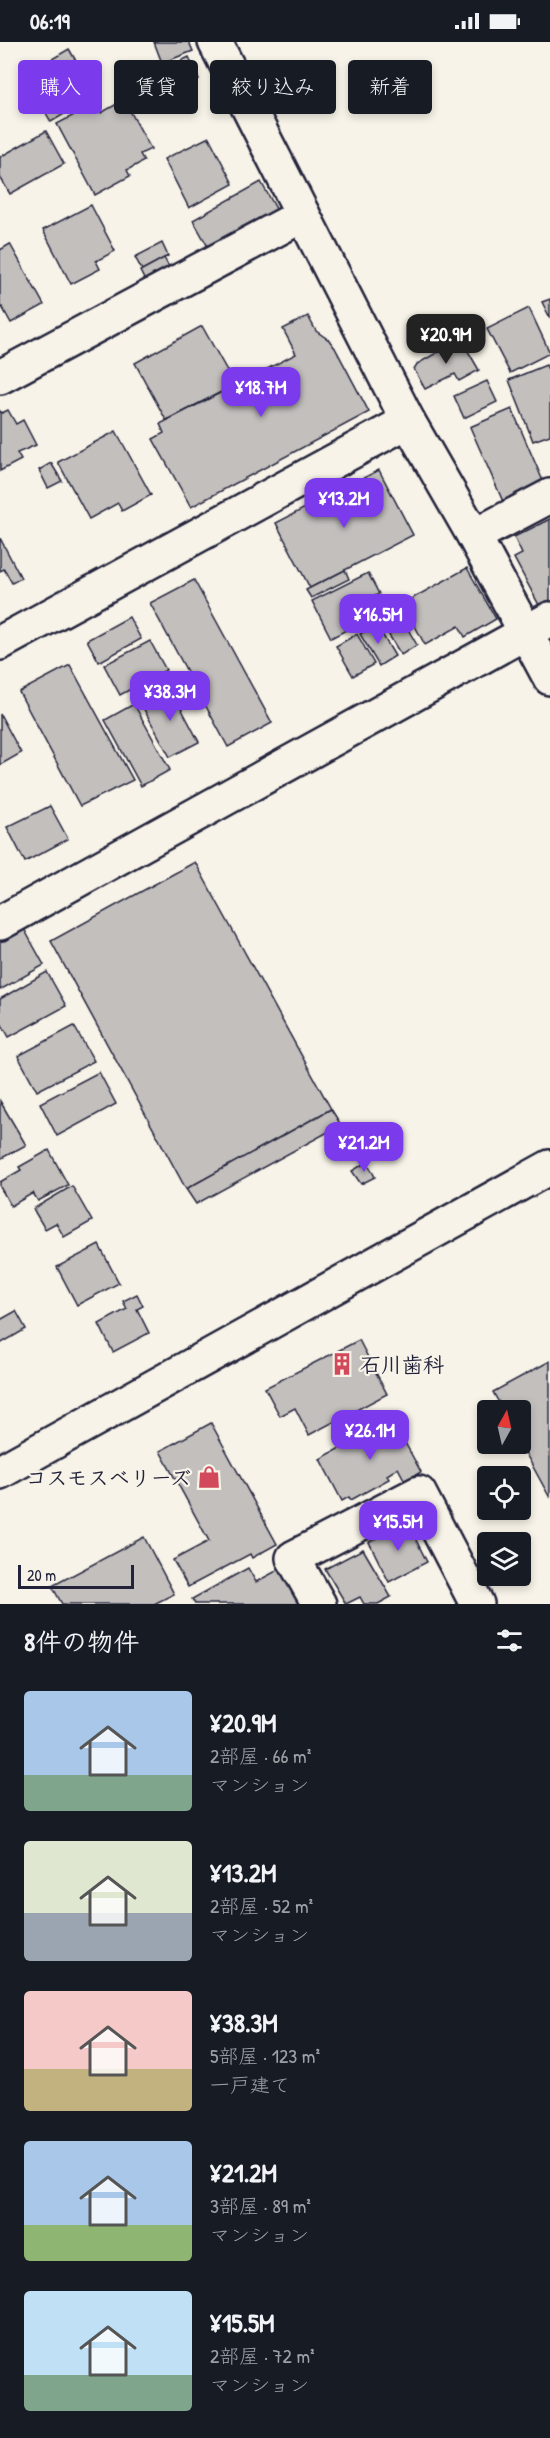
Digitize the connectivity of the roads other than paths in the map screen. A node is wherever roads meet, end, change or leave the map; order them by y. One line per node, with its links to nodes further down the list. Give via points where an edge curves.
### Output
1 (216, 42): 2 (street)
2 (303, 215): 3 (street); 4 (street)
3 (0, 377)
4 (408, 421): 6 (street); 8 (street)
5 (550, 496): 6 (street)
6 (474, 536): 7 (street)
7 (537, 626): 9 (street); 10 (street)
8 (0, 643)
9 (550, 678)
10 (0, 923)
11 (550, 1167): 12 (street)
12 (0, 1472)
13 (319, 1604): 14 (street, via 293,1558 419,1493)
14 (477, 1604)

